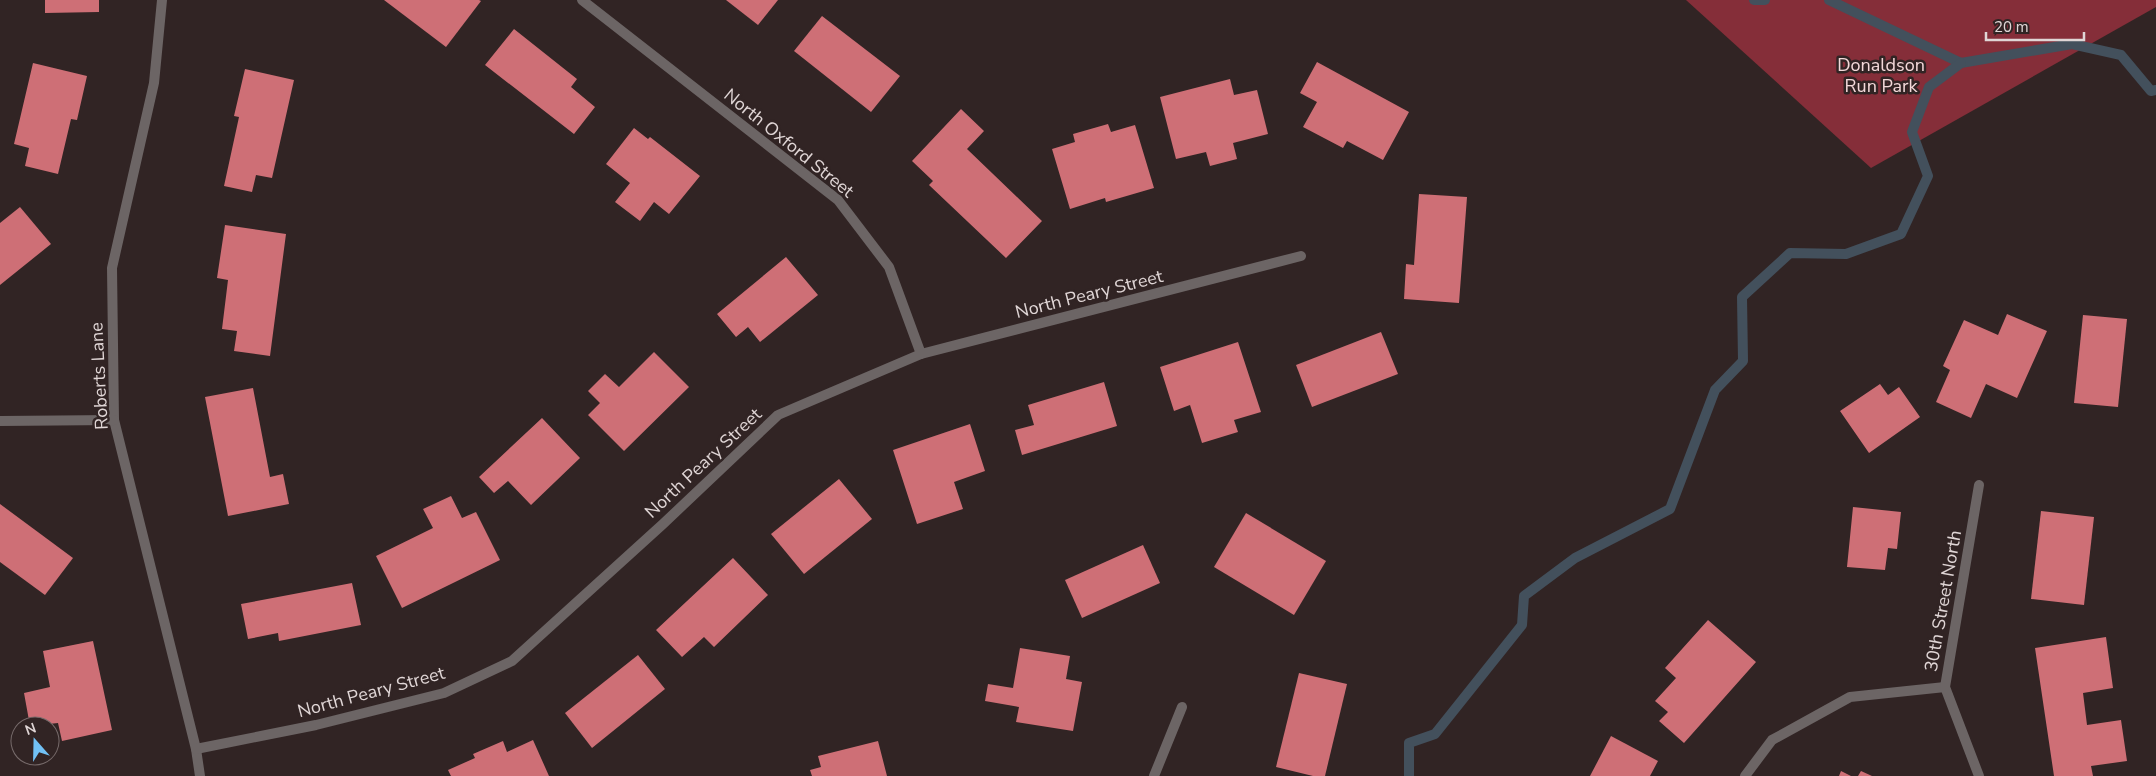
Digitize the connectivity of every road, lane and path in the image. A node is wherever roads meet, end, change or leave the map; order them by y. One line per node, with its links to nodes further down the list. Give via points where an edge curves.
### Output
1 (162, 0): 5 (street, Roberts Lane, via 154,83 112,268)
2 (582, 0): 4 (street, North Oxford Street, via 838,200 890,268)
3 (1301, 256): 4 (street, North Peary Street)
4 (921, 354): 10 (street, North Peary Street, via 778,415 512,661 444,693 316,725)
5 (114, 420): 6 (street); 10 (street, Roberts Lane)
6 (0, 421)
7 (1979, 485): 8 (street, 30th Street North)
8 (1945, 687): 13 (street, via 1850,697 1772,740); 14 (street, 30th Street North)
9 (1182, 706): 12 (street)
10 (196, 749): 11 (street, Roberts Lane)
11 (200, 776)
12 (1154, 776)
13 (1746, 776)
14 (1979, 776)

